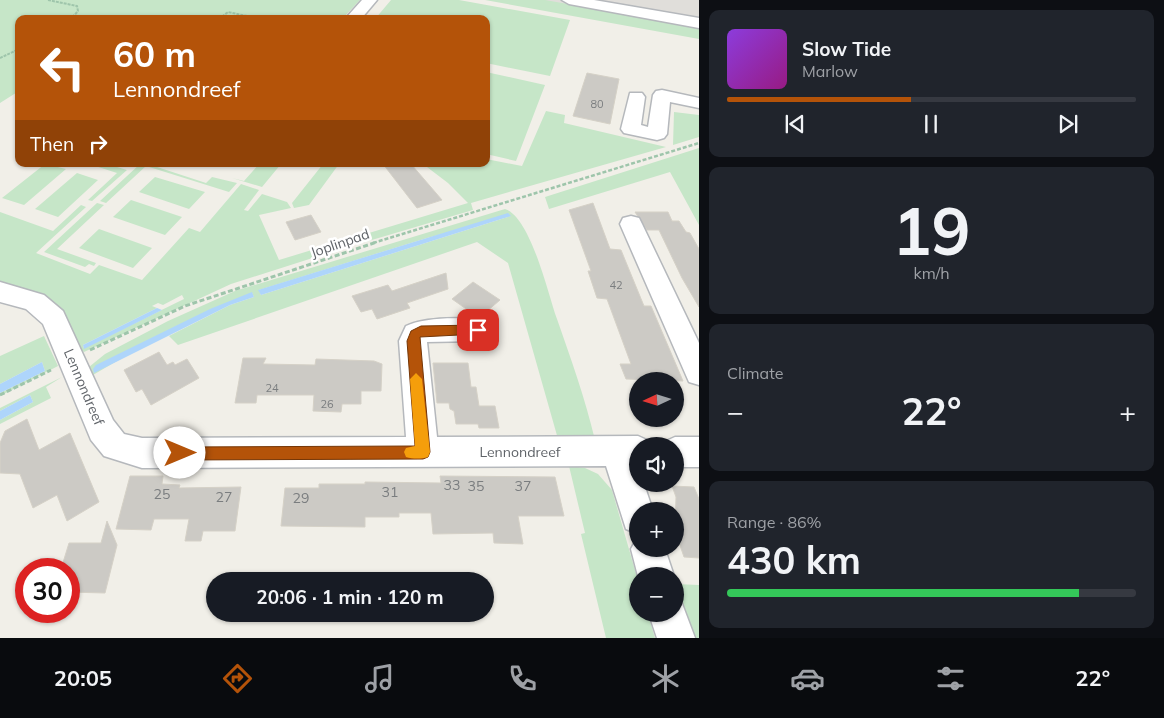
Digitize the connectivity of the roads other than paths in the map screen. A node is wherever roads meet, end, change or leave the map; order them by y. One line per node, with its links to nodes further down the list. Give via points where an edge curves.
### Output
1 (370, 0): 3 (street)
2 (569, 0): 4 (street)
3 (356, 15)
4 (699, 23)
5 (636, 97): 6 (street, via 631,129 657,134 662,96)
6 (699, 103)
7 (631, 224): 10 (street)
8 (0, 292): 12 (street, Lennondreef, via 35,302 54,318 102,430 115,446 142,453)
9 (478, 330): 12 (street, via 421,331 415,334)
10 (699, 373)
11 (627, 451): 12 (street, Lennondreef); 15 (street, Lennondreef)
12 (423, 452)
13 (684, 452): 14 (street)
14 (699, 452)
15 (636, 502)
16 (671, 622): 17 (street)
17 (676, 638)

